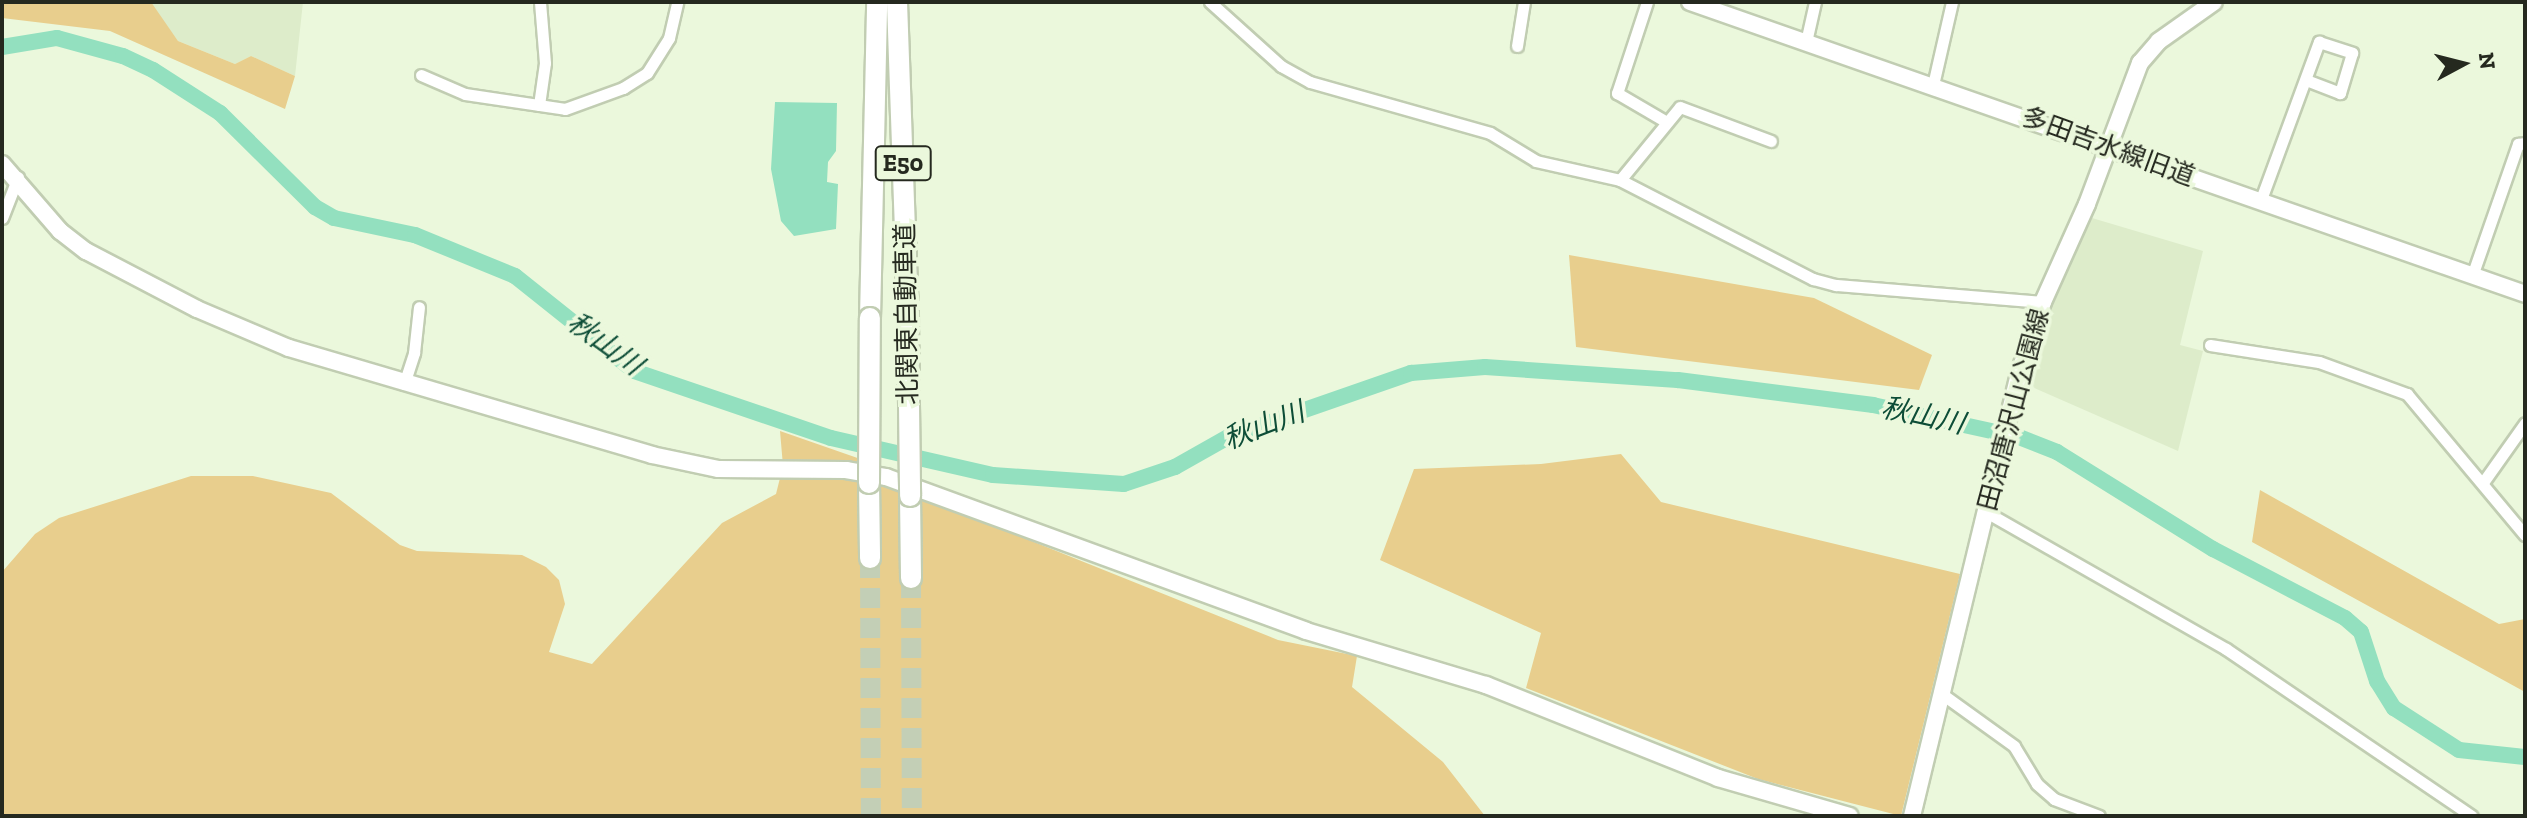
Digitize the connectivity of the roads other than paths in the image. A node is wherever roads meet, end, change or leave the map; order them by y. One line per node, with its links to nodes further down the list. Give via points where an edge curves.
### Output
1 (540, 2): 17 (street, via 545,48)
2 (677, 2): 17 (street, via 660,57 636,81 565,109)
3 (877, 2): 37 (highway, 北関東自動車道 / E50, bridge)
4 (897, 2): 38 (highway, 北関東自動車道 / E50, bridge)
5 (1210, 2): 24 (street, via 1281,66 1310,82 1490,133 1536,161)
6 (1524, 2): 13 (street)
7 (1647, 2): 18 (street, via 1617,93)
8 (1690, 2): 12 (street, 多田吉水線旧道)
9 (1815, 2): 12 (street)
10 (1952, 2): 16 (street)
11 (2214, 2): 21 (street, 田沼唐沢山公園線, via 2144,56)
12 (1806, 42): 16 (street, 多田吉水線旧道)
13 (1517, 46)
14 (421, 75): 17 (street, via 465,94)
15 (2306, 80): 15 (street, via 2319,42 2352,53 2340,93); 25 (street)
16 (1933, 85): 21 (street, 多田吉水線旧道)
17 (539, 105)
18 (1665, 121): 19 (street, via 1680,107); 24 (street)
19 (1771, 141)
20 (2525, 143): 27 (street, via 2518,144)
21 (2109, 147): 25 (street, 多田吉水線旧道); 29 (street, 田沼唐沢山公園線)
22 (2, 164): 23 (street)
23 (18, 177): 26 (street); 32 (street, via 60,231 99,259 258,336)
24 (1620, 180): 29 (street, via 1813,279)
25 (2260, 202): 27 (street, 多田吉水線旧道)
26 (2, 218)
27 (2472, 276): 28 (street, 多田吉水線旧道)
28 (2525, 294)
29 (2043, 302): 35 (street, 田沼唐沢山公園線)
30 (419, 307): 32 (street)
31 (2210, 345): 34 (street, via 2319,362 2393,387 2407,394 2434,432)
32 (404, 384): 40 (street, via 718,469 846,470 886,477 1306,631 1486,685 1718,778)
33 (2525, 423): 34 (street)
34 (2484, 481): 36 (street)
35 (1986, 512): 39 (street, 田沼唐沢山公園線); 43 (street, via 2226,649)
36 (2525, 535)
37 (870, 558)
38 (911, 578)
39 (1942, 694): 41 (street, 田沼唐沢山公園線); 42 (street, via 2014,746 2037,784 2054,799)
40 (1850, 816)
41 (1912, 816)
42 (2099, 816)
43 (2472, 816)

